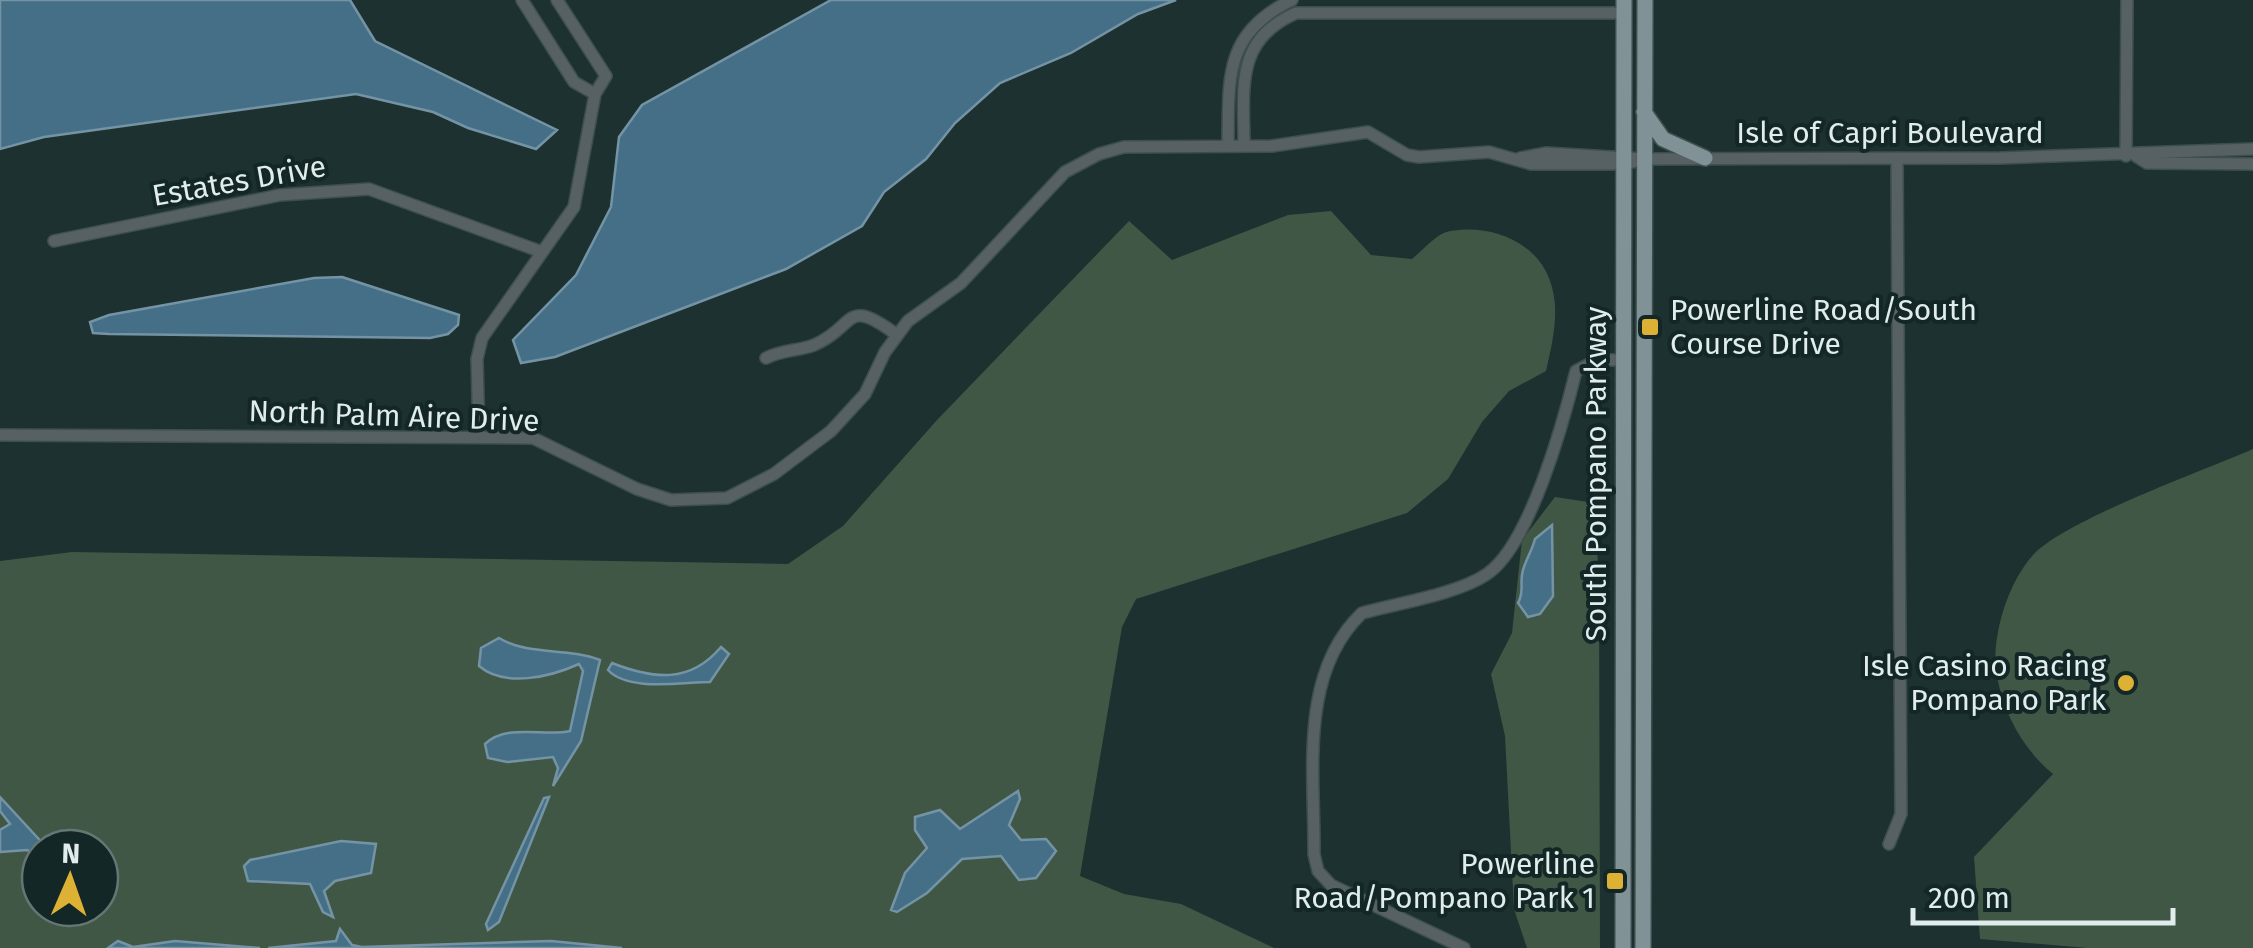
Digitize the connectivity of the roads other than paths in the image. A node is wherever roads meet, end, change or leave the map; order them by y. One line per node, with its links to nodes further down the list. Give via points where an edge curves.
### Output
1 (522, 0): 9 (street, via 574,82)
2 (556, 0): 9 (street, via 606,76)
3 (1292, 0): 11 (street, via 1255,22 1242,40 1229,87)
4 (1645, 0): 10 (main road, South Pompano Parkway)
5 (2127, 0): 14 (street)
6 (1427, 6): 7 (street); 12 (street, via 1296,13 1281,20 1255,42 1247,62)
7 (1506, 6): 8 (street)
8 (1624, 7): 18 (main road, South Pompano Parkway)
9 (595, 94): 21 (street, via 580,191)
10 (1644, 112): 15 (main road, South Pompano Parkway); 16 (main road, via 1663,138)
11 (1228, 146): 12 (street, North Palm Aire Drive); 22 (street, North Palm Aire Drive, via 1124,147 1078,163 961,284)
12 (1244, 146): 18 (street, North Palm Aire Drive, via 1368,132 1407,155 1490,152 1531,164)
13 (2253, 149): 14 (street, Isle of Capri Boulevard)
14 (2131, 156): 17 (street, Isle of Capri Boulevard); 19 (street, Isle of Capri Boulevard, via 2147,163)
15 (1644, 158): 16 (street, Isle of Capri Boulevard); 18 (street, North Palm Aire Drive); 27 (main road, South Pompano Parkway)
16 (1705, 158): 17 (street, Isle of Capri Boulevard)
17 (1897, 158): 28 (street, via 1902,814)
18 (1625, 159): 24 (main road, South Pompano Parkway)
19 (2253, 164)
20 (54, 241): 21 (street, Estates Drive, via 280,195 370,189)
21 (542, 252): 26 (street, via 482,338)
22 (897, 335): 23 (street, via 857,315 818,343); 26 (street, North Palm Aire Drive, via 865,394 831,431 753,488 728,498 671,500 534,438)
23 (766, 358)
24 (1623, 360): 27 (main road, via 1636,382 1636,465); 29 (main road, South Pompano Parkway); 31 (street, via 1597,360 1576,371 1552,465 1501,561 1478,579 1362,613 1349,626 1316,699 1318,871 1331,885)
25 (0, 435): 26 (street, North Palm Aire Drive)
26 (479, 437)
27 (1644, 486): 30 (main road, South Pompano Parkway)
28 (1889, 844)
29 (1623, 854): 30 (street); 32 (main road, South Pompano Parkway)
30 (1644, 855): 33 (main road, South Pompano Parkway)
31 (1464, 948)
32 (1622, 948)
33 (1643, 948)

